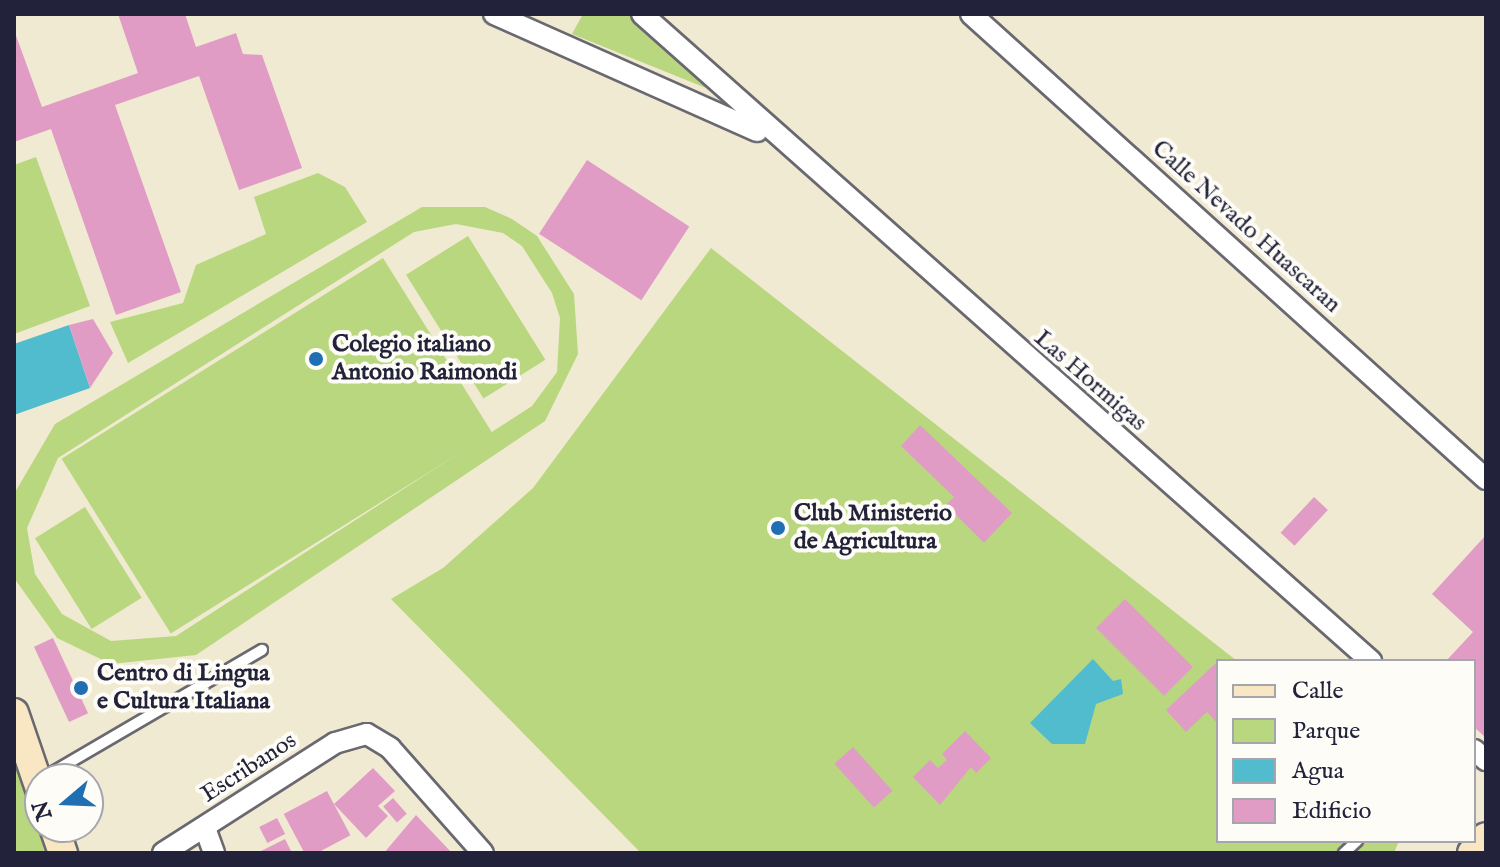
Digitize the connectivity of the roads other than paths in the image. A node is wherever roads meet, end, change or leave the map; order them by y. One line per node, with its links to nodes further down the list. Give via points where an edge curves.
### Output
1 (494, 14): 4 (street, Las Hormigas)
2 (642, 14): 4 (street, Las Hormigas)
3 (971, 14): 5 (street, Calle Nevado Huascaran)
4 (775, 139): 7 (street, Las Hormigas)
5 (1486, 479)
6 (262, 650): 10 (lane)
7 (1369, 659)
8 (14, 713): 9 (main road)
9 (33, 763)
10 (72, 763)
11 (205, 828): 12 (street, Escribanos); 13 (street); 14 (street, Escribanos, via 335,743 367,734 390,748)
12 (163, 853)
13 (214, 853)
14 (483, 853)

